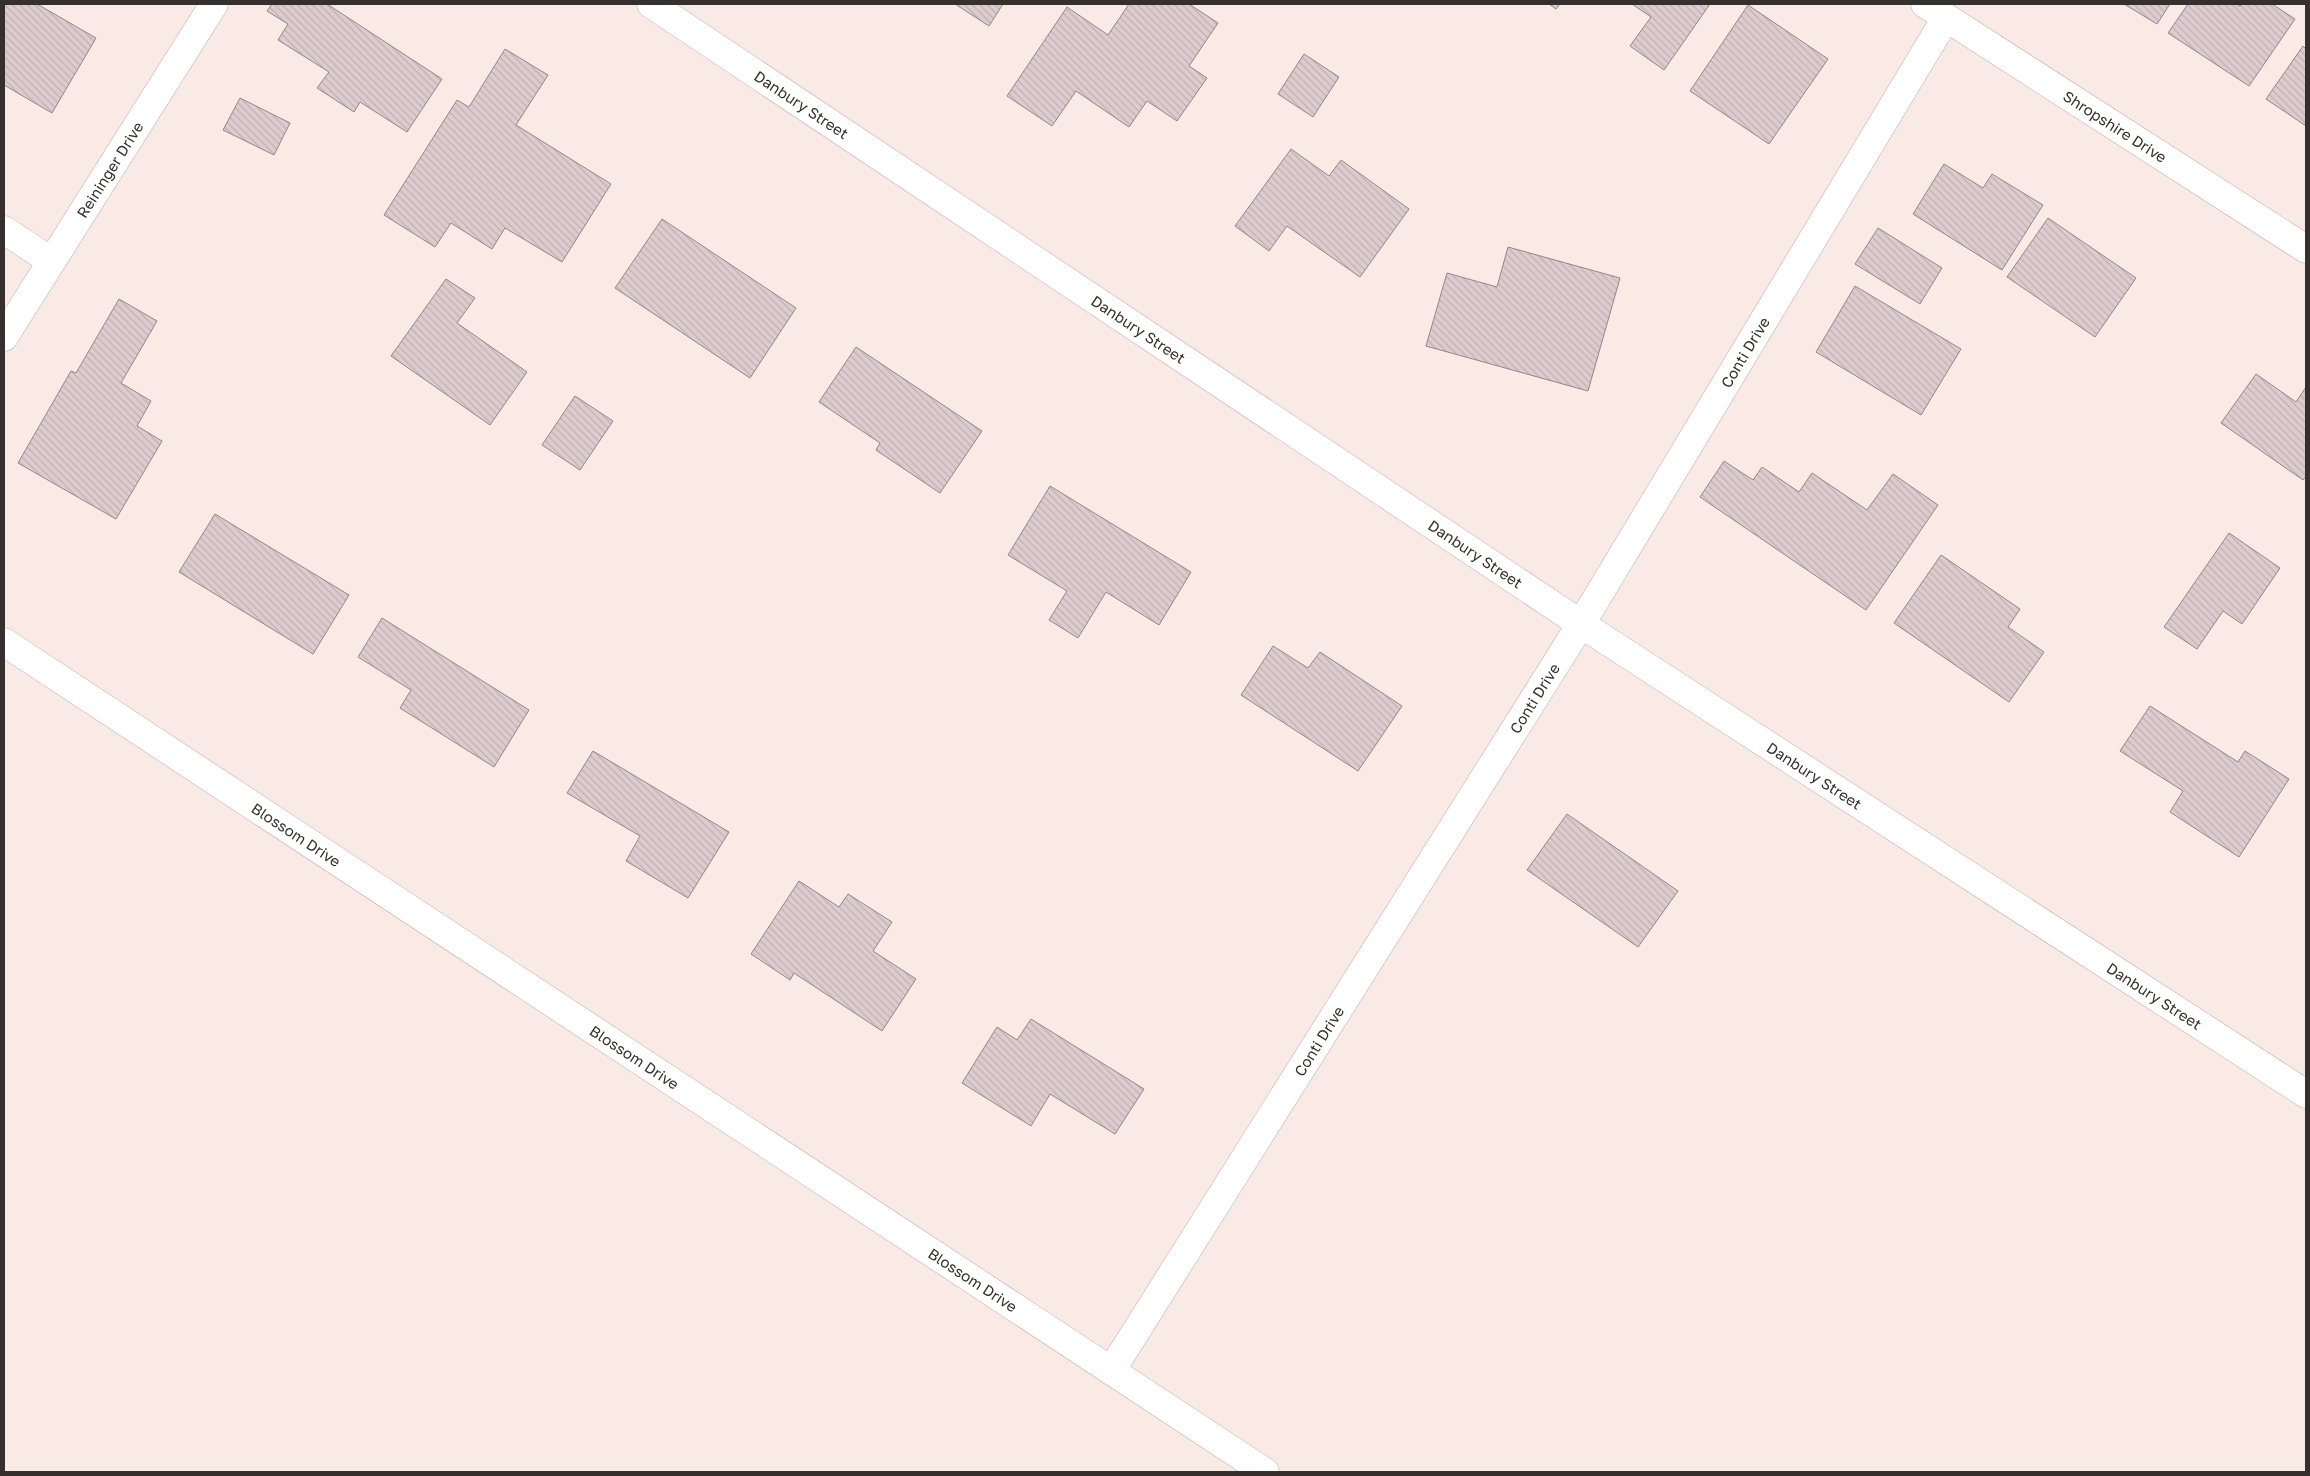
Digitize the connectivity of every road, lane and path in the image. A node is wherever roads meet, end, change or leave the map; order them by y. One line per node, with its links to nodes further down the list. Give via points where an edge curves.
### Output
1 (214, 4): 6 (street, Reininger Drive)
2 (651, 4): 8 (street, Danbury Street)
3 (1936, 11): 5 (street, Shropshire Drive); 8 (street, Conti Drive)
4 (4, 230): 6 (street)
5 (2306, 248)
6 (51, 261): 7 (street, Reininger Drive)
7 (4, 337)
8 (1581, 624): 10 (street, Danbury Street); 11 (street, Conti Drive)
9 (4, 642): 11 (street, Blossom Drive)
10 (2306, 1094)
11 (1111, 1371): 12 (street, Blossom Drive)
12 (1266, 1472)

